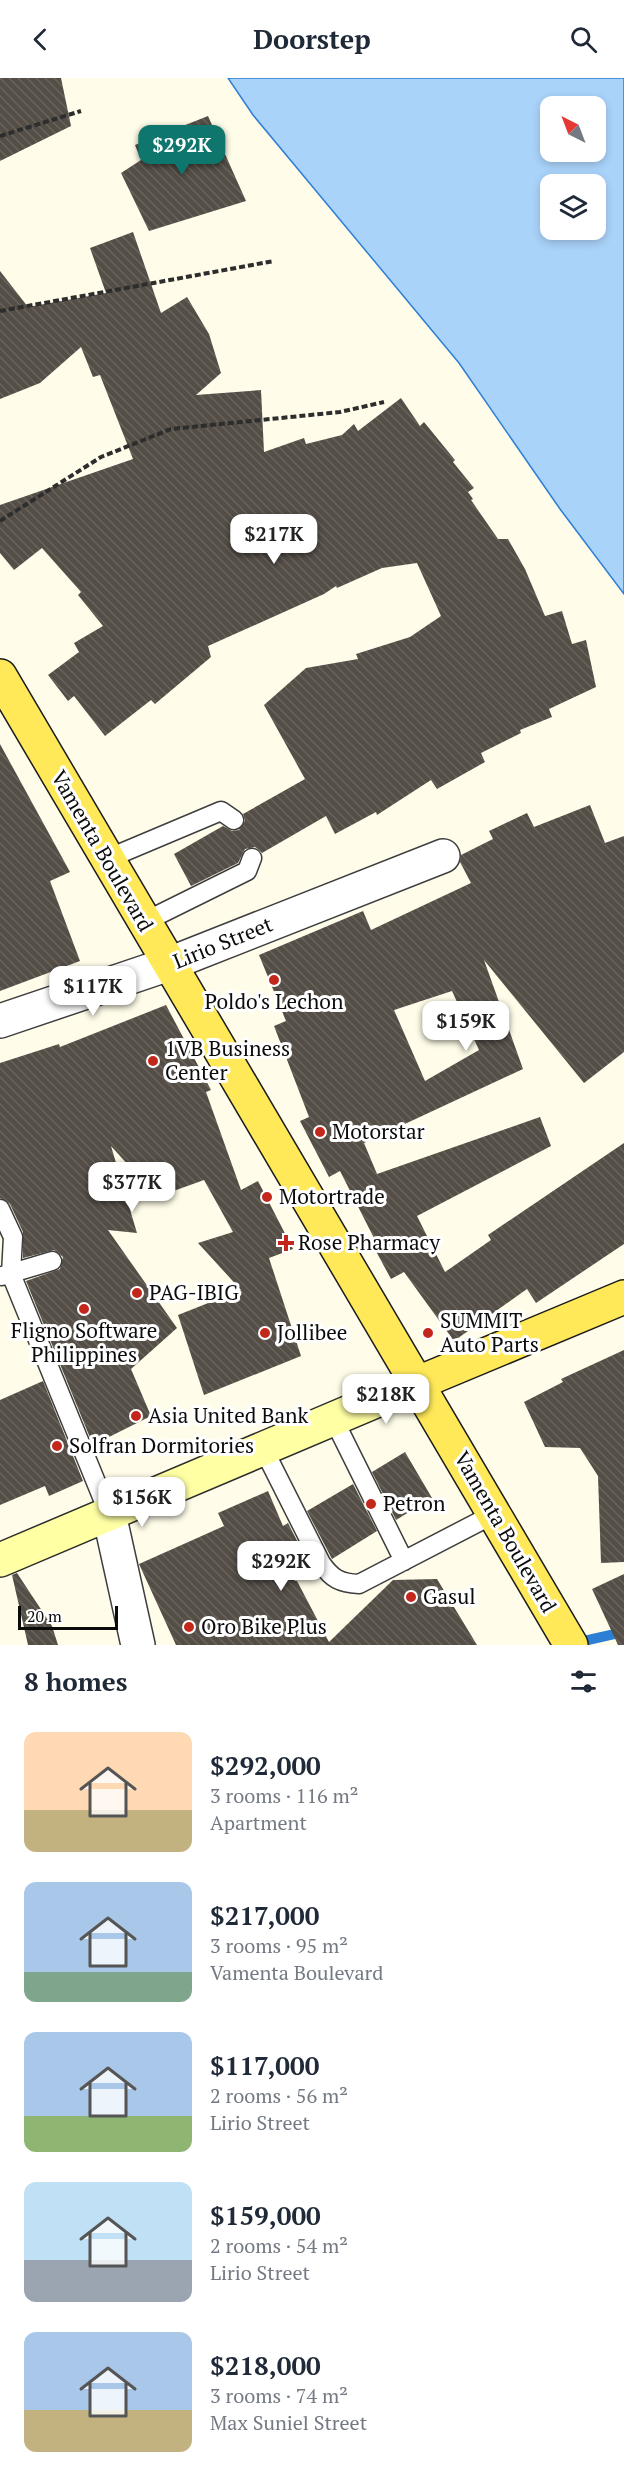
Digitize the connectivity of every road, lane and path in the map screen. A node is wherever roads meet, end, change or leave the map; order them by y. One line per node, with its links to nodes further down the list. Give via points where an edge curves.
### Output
1 (81, 111): 2 (path)
2 (0, 136)
3 (274, 261): 4 (path)
4 (0, 311)
5 (384, 402): 6 (path, via 340,412 171,429 101,457)
6 (0, 521)
7 (0, 676): 11 (main road, Vamenta Boulevard)
8 (234, 820): 11 (lane, via 221,811)
9 (442, 856): 13 (street, Lirio Street)
10 (252, 858): 12 (lane, via 247,871)
11 (107, 860): 12 (main road, Vamenta Boulevard)
12 (144, 922): 13 (main road, Vamenta Boulevard)
13 (169, 964): 14 (street, Lirio Street); 19 (main road, Vamenta Boulevard)
14 (0, 1021)
15 (0, 1209): 17 (lane, via 13,1237)
16 (52, 1261): 17 (lane)
17 (5, 1275): 22 (lane)
18 (624, 1298): 19 (main road)
19 (418, 1383): 20 (main road); 23 (main road, Vamenta Boulevard)
20 (334, 1420): 21 (main road); 25 (lane)
21 (263, 1448): 22 (main road); 25 (lane, via 329,1574 340,1583 359,1584)
22 (109, 1514): 24 (main road); 27 (street)
23 (494, 1514): 25 (lane); 26 (main road, Vamenta Boulevard)
24 (0, 1560)
25 (404, 1561)
26 (565, 1635)
27 (138, 1645)

